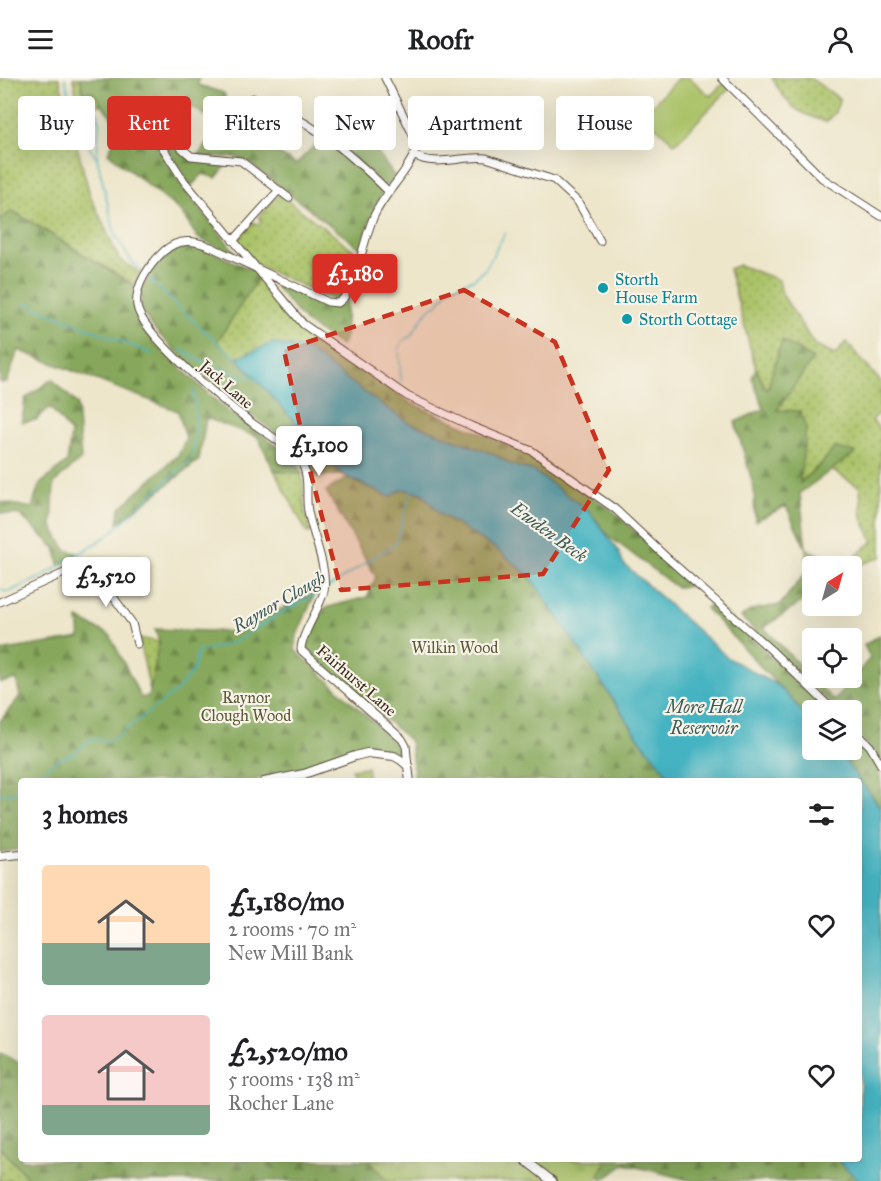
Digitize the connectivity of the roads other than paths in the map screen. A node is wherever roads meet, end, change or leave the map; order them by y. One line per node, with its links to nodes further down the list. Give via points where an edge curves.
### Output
1 (386, 78): 4 (street, via 416,141)
2 (722, 78): 8 (street, via 822,178)
3 (302, 122): 6 (street, via 325,136)
4 (414, 155): 6 (street); 10 (street, via 438,160 486,158 554,180 578,202)
5 (279, 190): 7 (street); 9 (street); 9 (street, via 241,161 191,156 172,140 154,134 184,182)
6 (389, 192): 11 (street, via 373,219 348,292 338,303 328,302)
7 (290, 198)
8 (881, 216)
9 (233, 241): 11 (street)
10 (600, 242)
11 (256, 268): 12 (street, Jack Lane, via 211,247 190,241 176,243 153,264 140,284 137,305 142,320 157,338 224,401 270,434 303,466 307,509); 15 (street, via 303,324 403,393 532,451 615,509)
12 (325, 584): 18 (street, Fairhurst Lane, via 301,650 402,739)
13 (0, 602): 14 (street, via 75,568 92,570 132,623)
14 (137, 644)
15 (823, 700)
16 (862, 738): 17 (street)
17 (881, 765)
18 (408, 766): 19 (street, via 394,756 367,753); 20 (street)
19 (284, 778)
20 (410, 778)
21 (18, 854): 22 (street)
22 (0, 856)
23 (528, 1162): 24 (street)
24 (552, 1181)

